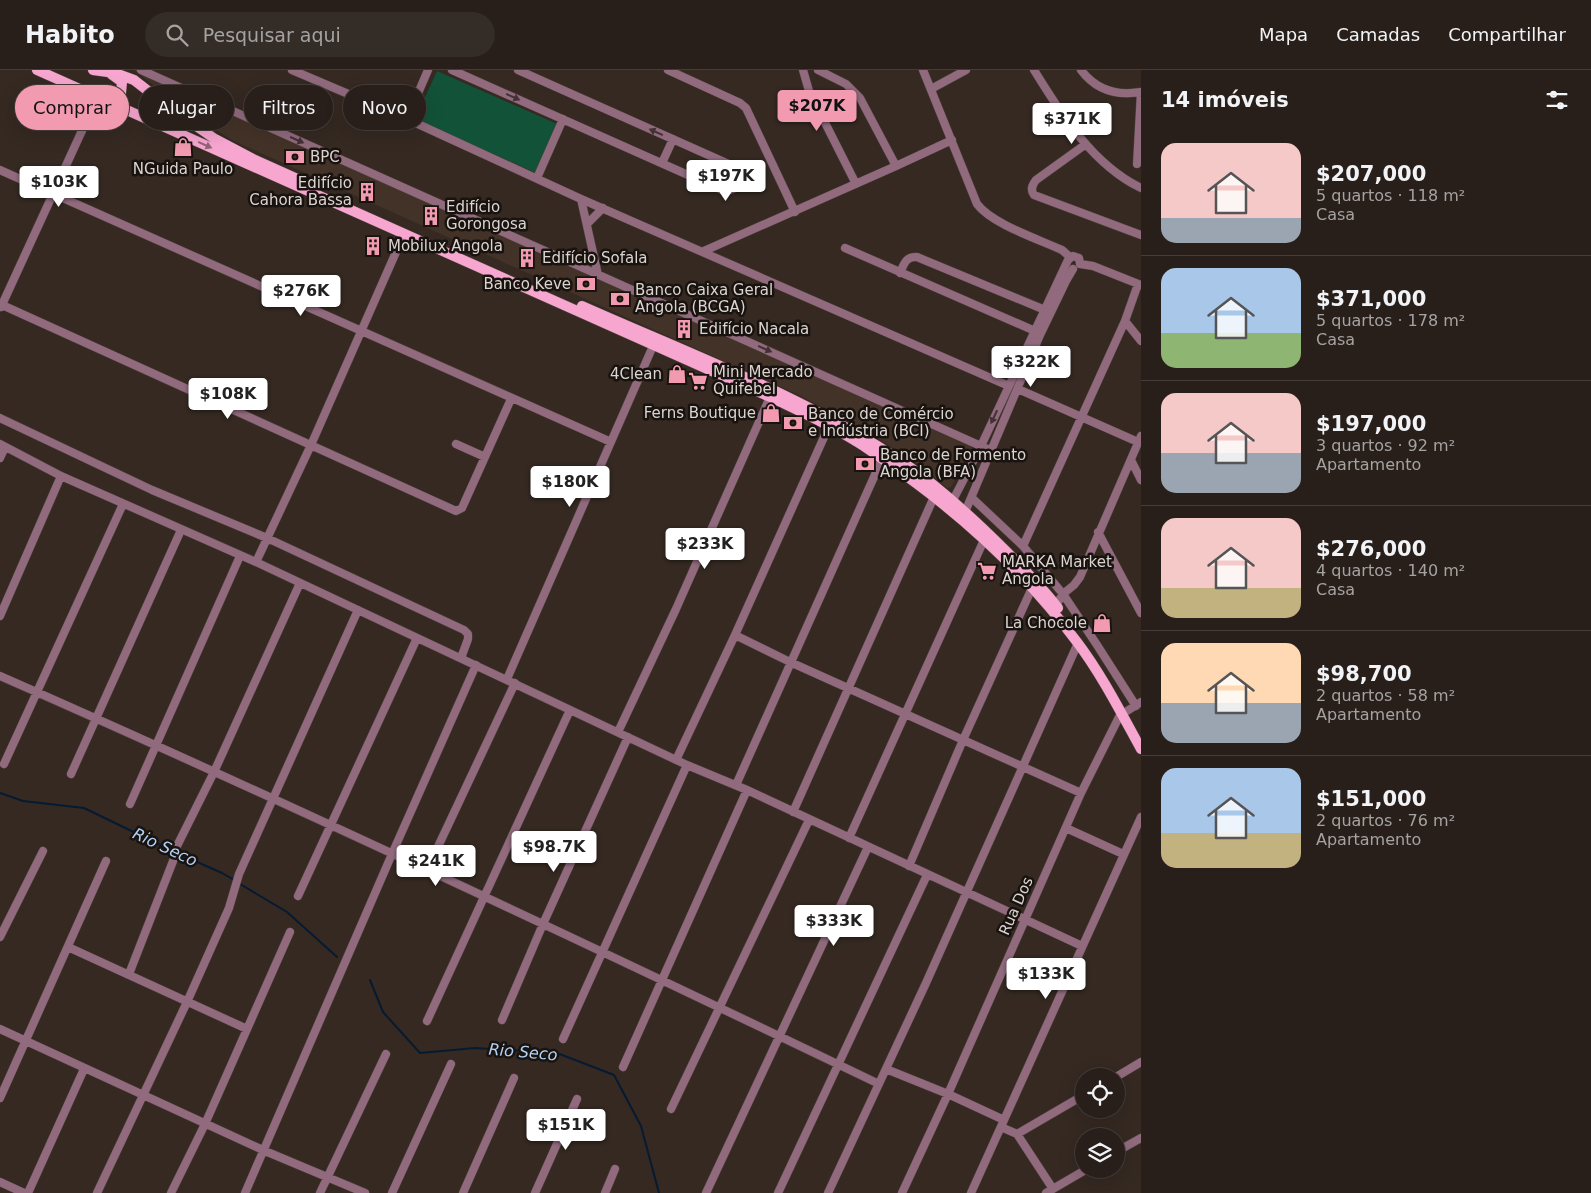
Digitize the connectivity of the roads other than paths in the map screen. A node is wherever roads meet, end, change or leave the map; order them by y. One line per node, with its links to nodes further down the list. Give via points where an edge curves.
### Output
1 (37, 70): 15 (main road)
2 (93, 70): 16 (main road, via 118,78); 77 (main road, via 134,80 192,124 253,159 810,408 881,448)
3 (141, 70): 46 (street, one-way to 46)
4 (292, 70): 19 (street)
5 (428, 70): 17 (street)
6 (452, 70): 22 (street, one-way to 22)
7 (518, 70): 25 (street, one-way to 7)
8 (668, 70): 38 (street, via 746,108)
9 (803, 70): 33 (street, via 809,91)
10 (818, 70): 30 (street, via 846,84 860,98)
11 (923, 70): 18 (street)
12 (966, 70): 18 (street)
13 (1034, 70): 27 (street)
14 (1081, 70): 20 (street, via 1106,90 1128,94)
15 (69, 85)
16 (123, 85)
17 (421, 85)
18 (931, 89): 26 (street)
19 (343, 91)
20 (1141, 92): 29 (street)
21 (129, 113): 40 (main road, one-way to 40)
22 (563, 119): 28 (street); 32 (street)
23 (426, 127): 32 (street)
24 (81, 130): 35 (street)
25 (673, 139): 28 (street); 28 (street, via 737,169 741,176 739,185 724,191)
26 (952, 140): 30 (street); 44 (street, via 982,211 996,221 1062,250)
27 (1086, 144): 34 (street, via 1125,179); 41 (street, via 1036,180 1032,192)
28 (662, 163)
29 (1137, 164)
30 (896, 166): 33 (street)
31 (0, 170): 35 (street)
32 (537, 178): 36 (street)
33 (856, 184): 38 (street)
34 (1141, 188)
35 (52, 194): 48 (street); 51 (street)
36 (581, 199): 37 (street); 39 (street)
37 (603, 208): 39 (street); 43 (street)
38 (795, 212): 43 (street)
39 (587, 224): 46 (street)
40 (404, 234): 51 (street); 54 (main road)
41 (1141, 234)
42 (845, 248): 45 (street)
43 (704, 251): 55 (street)
44 (1073, 263): 47 (street, via 1093,266); 49 (street); 56 (street)
45 (900, 272): 49 (street, via 906,260 917,257); 52 (street)
46 (598, 275): 67 (street, one-way to 67)
47 (1140, 285): 50 (street)
48 (1, 306): 64 (street)
49 (1045, 310): 52 (street)
50 (1125, 321): 53 (street); 59 (street)
51 (361, 331): 58 (street); 64 (street)
52 (1035, 331): 55 (street)
53 (1141, 341)
54 (653, 346): 57 (main road); 63 (street)
55 (1009, 386): 67 (street, one-way to 67)
56 (1018, 389): 59 (street); 68 (street)
57 (770, 397): 61 (main road); 108 (street)
58 (511, 399): 63 (street); 69 (street)
59 (1081, 416): 62 (street); 84 (street)
60 (0, 418): 82 (street, via 152,490)
61 (829, 426): 71 (main road); 94 (street)
62 (1140, 439): 72 (street)
63 (611, 442): 101 (street)
64 (311, 444): 69 (street, via 456,511 460,510); 82 (street)
65 (456, 444): 69 (street)
66 (2, 446): 70 (street); 73 (street)
67 (981, 446): 68 (street); 77 (street)
68 (992, 451): 76 (street)
69 (485, 457)
70 (0, 458)
71 (882, 459): 75 (main road); 98 (street)
72 (1131, 460): 74 (street); 81 (street)
73 (61, 476): 78 (street); 93 (street)
74 (1141, 480)
75 (934, 497): 83 (main road); 102 (street)
76 (972, 498): 79 (street); 84 (street)
77 (953, 500): 79 (main road)
78 (123, 504): 80 (street); 103 (street)
79 (965, 512): 90 (main road)
80 (181, 530): 85 (street); 107 (street)
81 (1098, 532): 89 (street, via 1077,582); 92 (street)
82 (267, 538): 86 (street); 97 (street, via 464,630 468,639)
83 (984, 540): 88 (main road); 106 (street)
84 (1023, 546): 89 (street)
85 (240, 556): 86 (street); 112 (street)
86 (256, 562): 87 (street)
87 (300, 583): 91 (street); 118 (street)
88 (1032, 588): 96 (main road); 111 (street)
89 (1063, 594): 90 (street); 104 (street)
90 (1056, 605): 104 (main road)
91 (358, 610): 95 (street); 123 (street)
92 (1141, 613)
93 (0, 616)
94 (735, 635): 98 (street); 114 (street)
95 (417, 638): 97 (street); 128 (street)
96 (1078, 643): 104 (main road); 117 (street)
97 (462, 658): 99 (street)
98 (790, 662): 102 (street); 120 (street)
99 (476, 665): 101 (street); 133 (street)
100 (0, 676): 103 (street)
101 (511, 681): 105 (street); 137 (street)
102 (848, 688): 106 (street); 125 (street)
103 (37, 692): 107 (street); 115 (street)
104 (1131, 708): 109 (main road); 113 (main road); 122 (street, Rua Dos)
105 (570, 710): 108 (street); 141 (street)
106 (906, 714): 111 (street); 130 (street)
107 (97, 718): 112 (street); 119 (street)
108 (618, 732): 110 (street)
109 (1141, 736)
110 (628, 737): 114 (street); 143 (street)
111 (963, 740): 117 (street); 136 (street)
112 (155, 746): 118 (street); 124 (street)
113 (1141, 749)
114 (676, 760): 116 (street)
115 (4, 764)
116 (688, 765): 120 (street); 148 (street)
117 (1022, 766): 122 (street); 139 (street)
118 (214, 772): 123 (street); 149 (street, via 176,846 175,856)
119 (71, 774)
120 (736, 785): 121 (street)
121 (748, 790): 125 (street); 150 (street)
122 (1081, 793): 129 (street, Rua Dos)
123 (274, 798): 128 (street); 151 (street)
124 (130, 804)
125 (793, 812): 127 (street)
126 (1141, 817): 134 (street)
127 (809, 820): 130 (street); 152 (street)
128 (330, 825): 133 (street); 140 (street)
129 (1066, 828): 134 (street); 142 (street, Rua Dos)
130 (849, 838): 131 (street)
131 (868, 847): 136 (street); 157 (street)
132 (42, 850): 145 (street)
133 (392, 854): 137 (street); 181 (street)
134 (1124, 854): 146 (street)
135 (106, 861): 147 (street)
136 (909, 866): 138 (street)
137 (427, 870): 141 (street)
138 (928, 875): 139 (street); 163 (street)
139 (966, 893): 142 (street); 166 (street)
140 (298, 896)
141 (485, 898): 143 (street); 154 (street)
142 (1025, 918): 146 (street); 170 (street, Rua Dos)
143 (543, 924): 148 (street); 153 (street)
144 (290, 932): 156 (street)
145 (0, 937)
146 (1082, 946): 177 (street)
147 (68, 947): 149 (street); 159 (street)
148 (604, 952): 150 (street); 158 (street)
149 (128, 974): 151 (street)
150 (662, 981): 152 (street); 164 (street)
151 (187, 1002): 156 (street); 171 (street)
152 (720, 1008): 157 (street); 175 (street)
153 (502, 1020)
154 (427, 1021)
155 (0, 1029): 159 (street)
156 (248, 1029): 176 (street)
157 (780, 1037): 163 (street); 198 (street)
158 (563, 1039)
159 (25, 1041): 165 (street); 172 (street)
160 (386, 1054): 183 (street)
161 (1141, 1062): 167 (street)
162 (451, 1064): 194 (street)
163 (838, 1064): 169 (street); 199 (street)
164 (623, 1067)
165 (84, 1068): 171 (street); 188 (street)
166 (886, 1069): 169 (street); 170 (street)
167 (1125, 1072)
168 (514, 1078): 195 (street)
169 (879, 1084): 200 (street)
170 (948, 1094): 177 (street); 201 (street, Rua Dos)
171 (144, 1095): 176 (street); 189 (street)
172 (0, 1098)
173 (577, 1099): 196 (street)
174 (1075, 1100): 178 (street)
175 (671, 1109)
176 (205, 1124): 181 (street); 190 (street)
177 (1002, 1124): 178 (street); 202 (street)
178 (1017, 1134): 186 (street)
179 (1141, 1138): 180 (street)
180 (1125, 1147)
181 (265, 1151): 183 (street); 191 (street)
182 (615, 1169): 197 (street)
183 (327, 1176): 192 (street); 193 (street)
184 (1075, 1176): 186 (street)
185 (0, 1182): 187 (street)
186 (1049, 1191)
187 (24, 1193)
188 (28, 1193)
189 (97, 1193)
190 (171, 1193)
191 (246, 1193)
192 (320, 1193)
193 (365, 1193)
194 (392, 1193)
195 (464, 1193)
196 (535, 1193)
197 (605, 1193)
198 (706, 1193)
199 (778, 1193)
200 (828, 1193)
201 (902, 1193)
202 (971, 1193)

